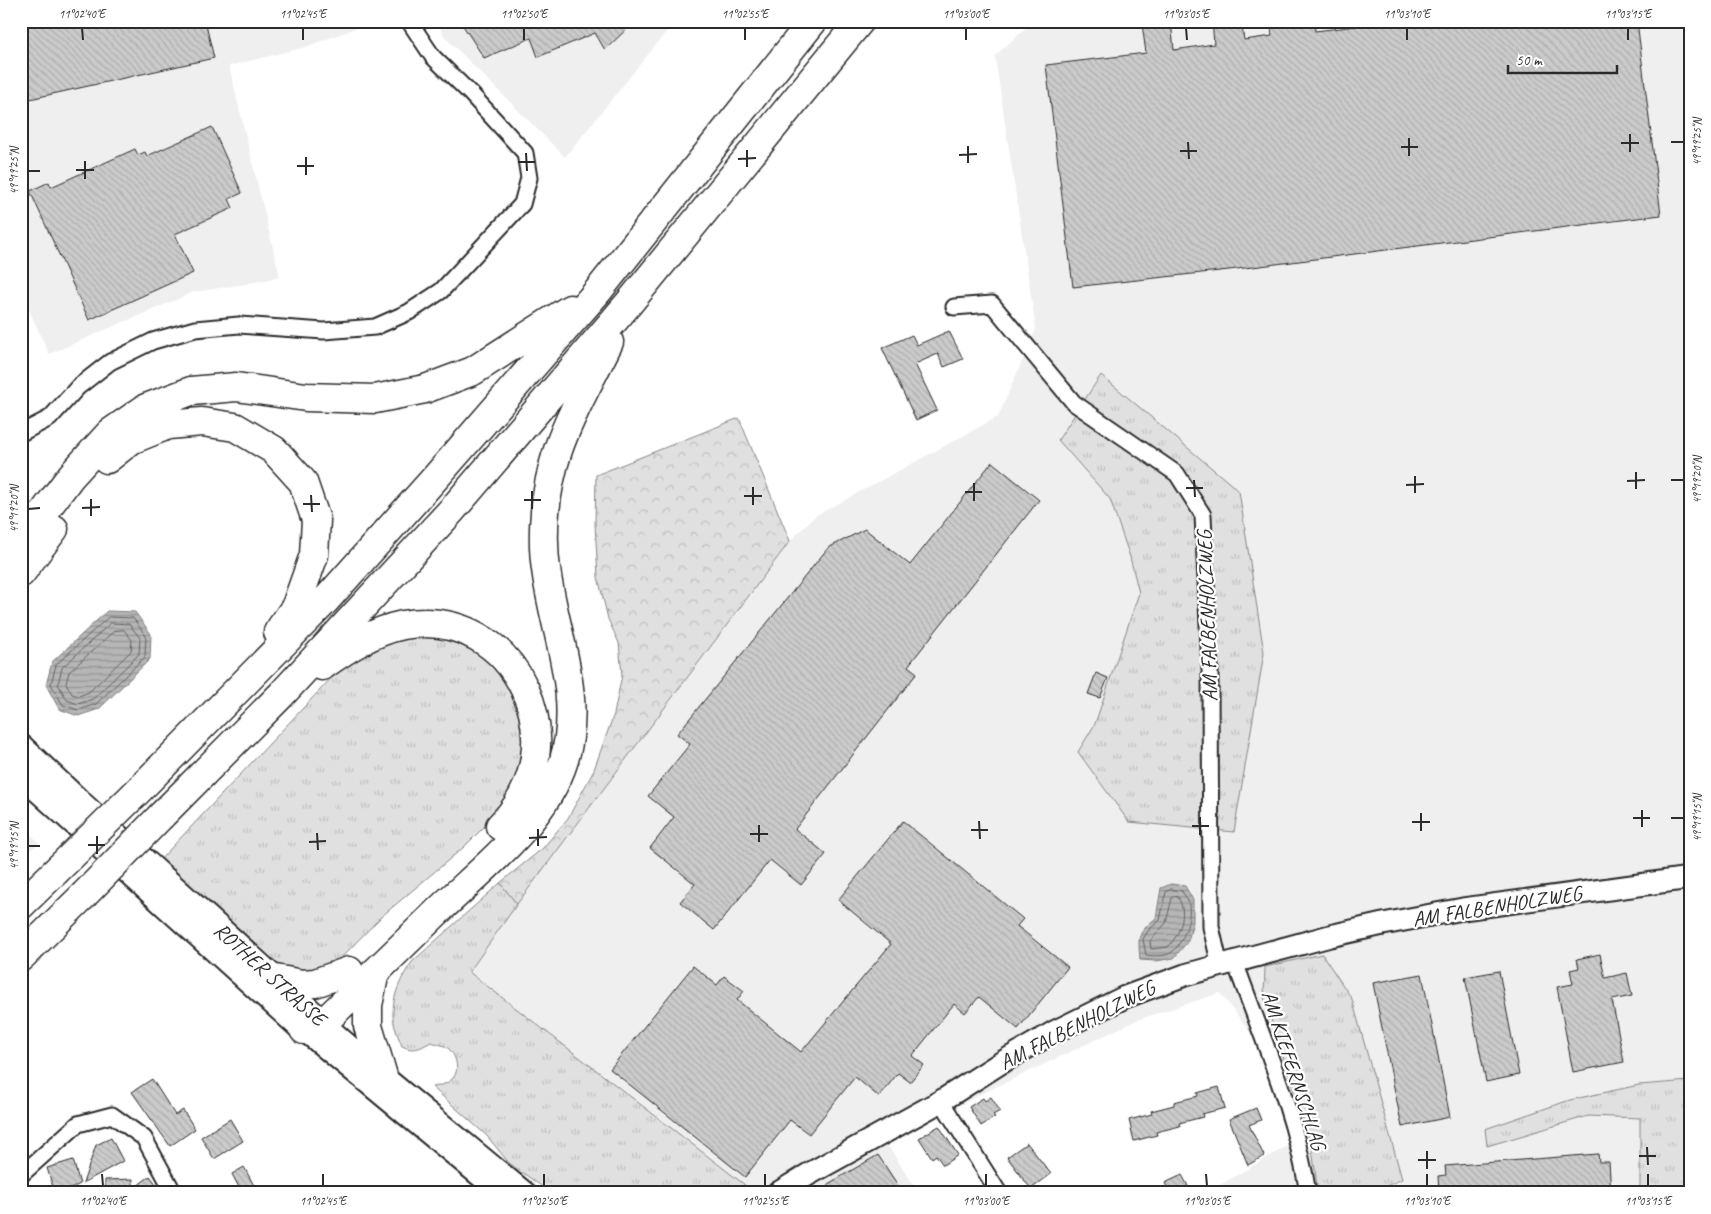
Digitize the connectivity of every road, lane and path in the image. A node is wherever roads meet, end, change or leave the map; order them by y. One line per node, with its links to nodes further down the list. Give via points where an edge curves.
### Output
1 (409, 21): 7 (street, via 433,57 525,153 529,178 522,204 441,291 409,312 375,327 324,331 239,325 195,329 153,341 110,362 78,388 50,418)
2 (813, 21): 4 (highway)
3 (860, 21): 5 (highway)
4 (598, 291): 8 (highway, via 473,371 425,389 375,399 306,397 236,387 191,391 146,408 110,433); 10 (highway, via 325,601)
5 (629, 303): 11 (highway, via 452,510); 18 (highway, via 559,448 548,498 544,545 546,574 569,683 569,737 564,761 551,790 522,830)
6 (954, 307): 17 (street, AM FALBENHOLZWEG, via 992,304 1074,403 1176,474 1202,515 1210,670 1212,927)
7 (21, 433)
8 (21, 542)
9 (21, 573): 10 (highway, via 107,458 131,440 168,425 202,422 235,427 274,450 303,482 316,520 314,554 296,606)
10 (245, 680): 15 (highway, bridge)
11 (281, 695): 16 (highway, bridge); 18 (highway, via 348,648 376,634 403,625 432,624 458,629 500,653 527,692 534,716 535,761 521,801 511,816)
12 (21, 747): 19 (main road, ROTHER STRASSE)
13 (21, 774): 20 (main road, ROTHER STRASSE)
14 (1690, 878): 17 (street, AM FALBENHOLZWEG, via 1401,920)
15 (21, 905)
16 (21, 957)
17 (1228, 964): 22 (street, AM FALBENHOLZWEG, via 1185,975 1125,997 1054,1032); 29 (street, AM KIEFERNSCHLAG, via 1282,1089)
18 (362, 971): 19 (highway, via 315,983); 20 (highway); 21 (highway, via 368,1026)
19 (275, 979): 20 (main road, ROTHER STRASSE)
20 (313, 1022): 21 (street, ROTHER STRASSE); 25 (street, ROTHER STRASSE)
21 (383, 1076): 26 (street, ROTHER STRASSE)
22 (941, 1100): 27 (street, AM FALBENHOLZWEG); 28 (street)
23 (21, 1175): 24 (street, via 78,1124 112,1116 144,1138)
24 (174, 1193)
25 (501, 1193)
26 (525, 1193)
27 (778, 1193)
28 (998, 1193)
29 (1308, 1193)

